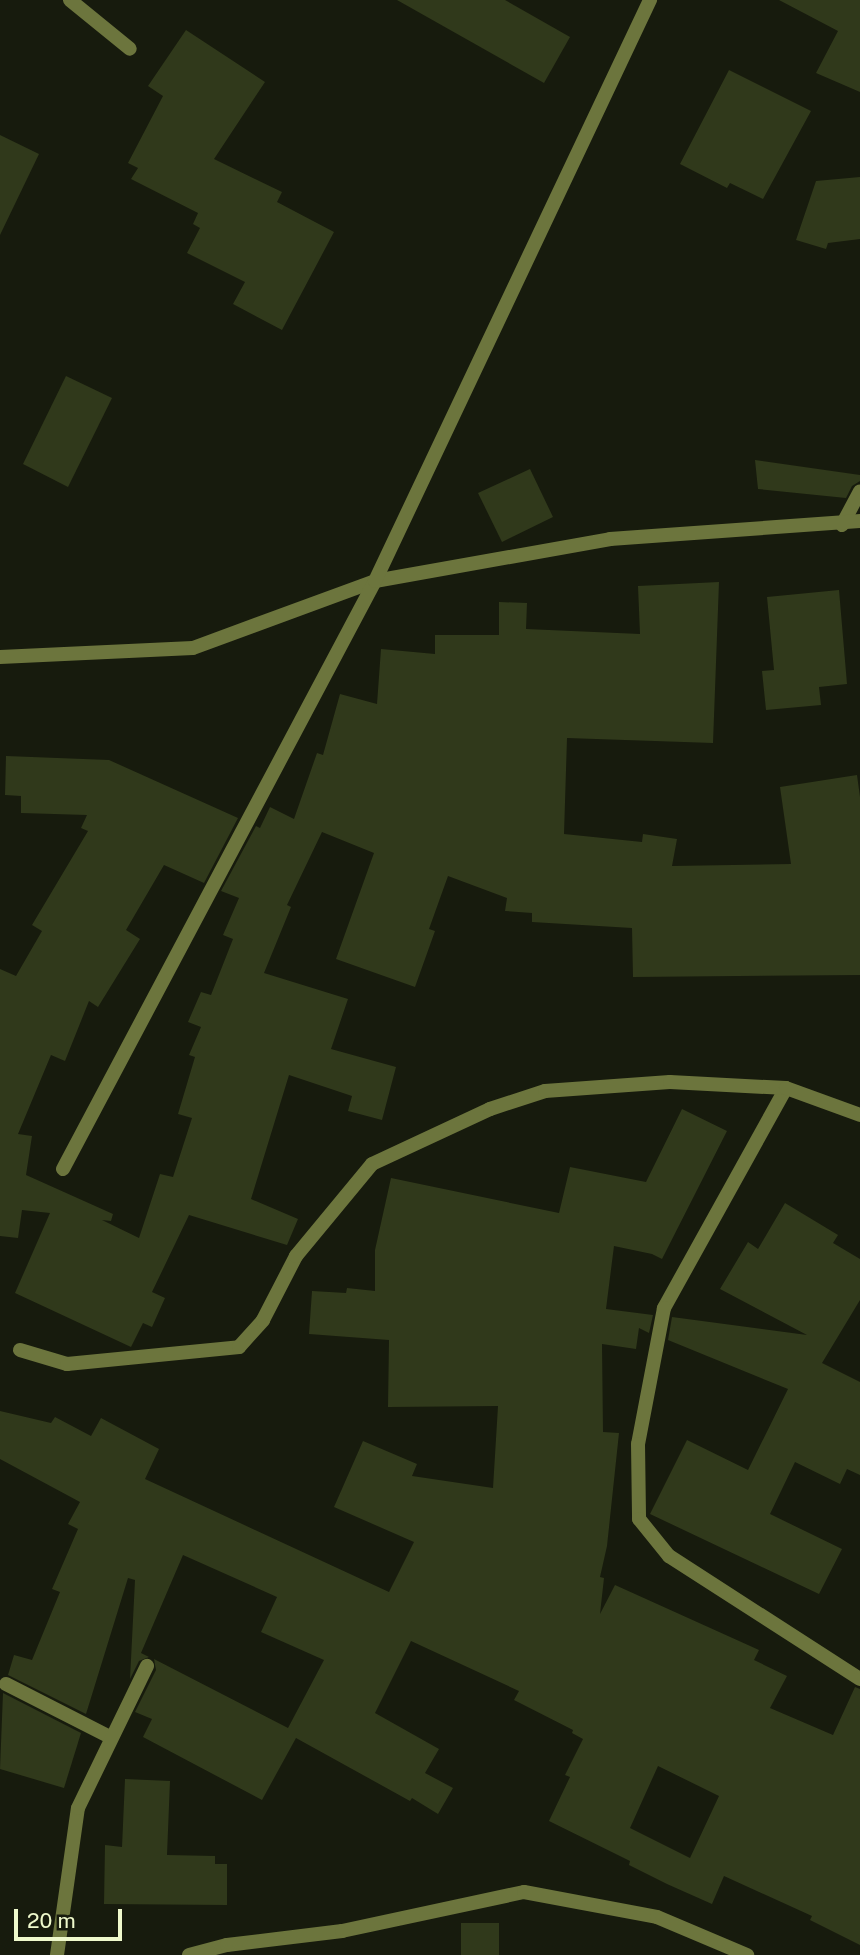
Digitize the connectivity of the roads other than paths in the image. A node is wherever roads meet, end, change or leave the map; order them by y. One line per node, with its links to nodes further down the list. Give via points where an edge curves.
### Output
1 (70, 0): 3 (street)
2 (650, 0): 7 (street)
3 (130, 49)
4 (860, 491): 6 (street)
5 (860, 521): 6 (street)
6 (842, 524): 7 (street, via 610,539)
7 (375, 581): 8 (street, via 193,648); 11 (street)
8 (0, 657)
9 (786, 1088): 10 (street); 12 (street, via 670,1082 545,1091 490,1109 372,1164 296,1256 263,1320 239,1347 67,1364); 14 (street, via 664,1308 638,1444 639,1519 669,1556)
10 (860, 1115)
11 (63, 1168)
12 (20, 1350)
13 (147, 1665): 16 (street)
14 (860, 1679)
15 (6, 1684): 16 (street)
16 (110, 1737): 17 (street, via 78,1808)
17 (57, 1955)
18 (189, 1955): 19 (street, via 227,1945 342,1931 524,1892 657,1917)
19 (747, 1955)

